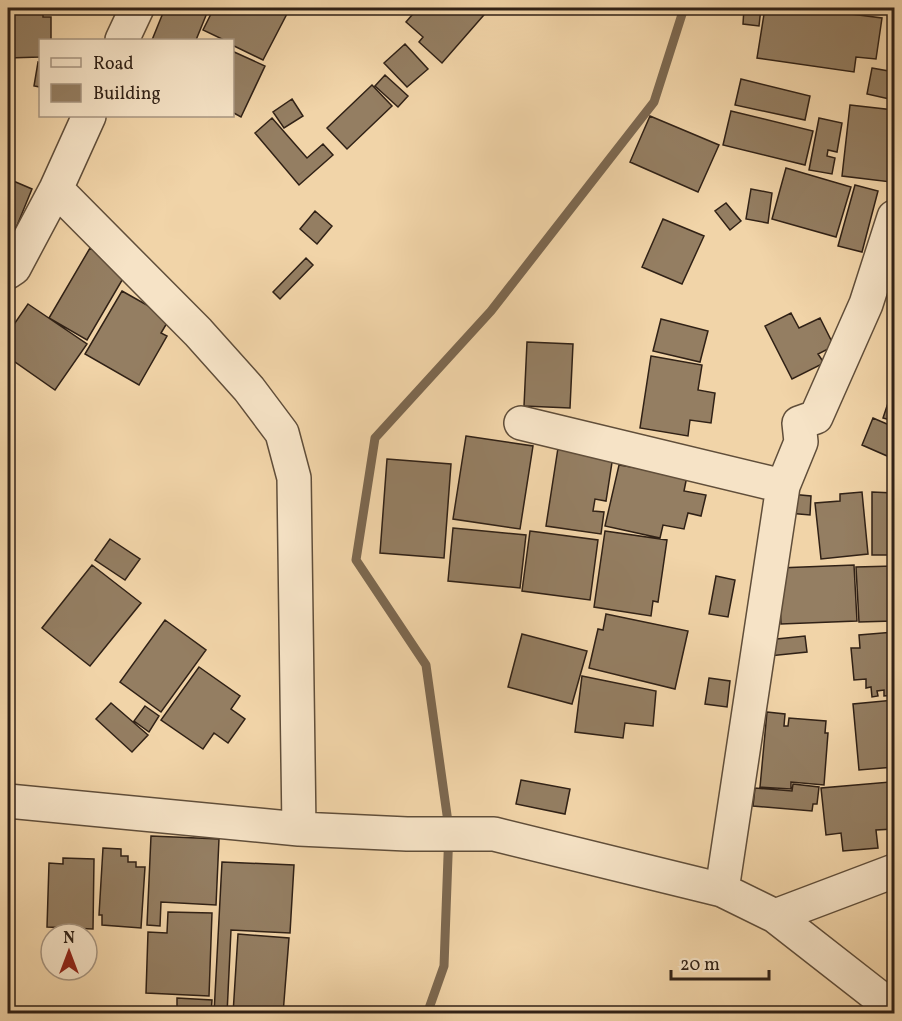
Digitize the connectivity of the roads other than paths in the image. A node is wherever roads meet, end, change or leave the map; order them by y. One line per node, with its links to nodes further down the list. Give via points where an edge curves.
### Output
1 (137, 8): 2 (street)
2 (122, 39)
3 (89, 117): 4 (street)
4 (56, 189): 6 (street); 10 (street, via 198,332 282,433 294,478)
5 (894, 217): 8 (street, via 866,304 816,417 799,423 801,442)
6 (8, 272)
7 (520, 423): 8 (street)
8 (783, 486): 12 (street)
9 (8, 801): 10 (street)
10 (299, 829): 12 (street, via 494,834)
11 (894, 871): 13 (street)
12 (722, 890): 13 (street)
13 (775, 916): 14 (street)
14 (894, 1009)

